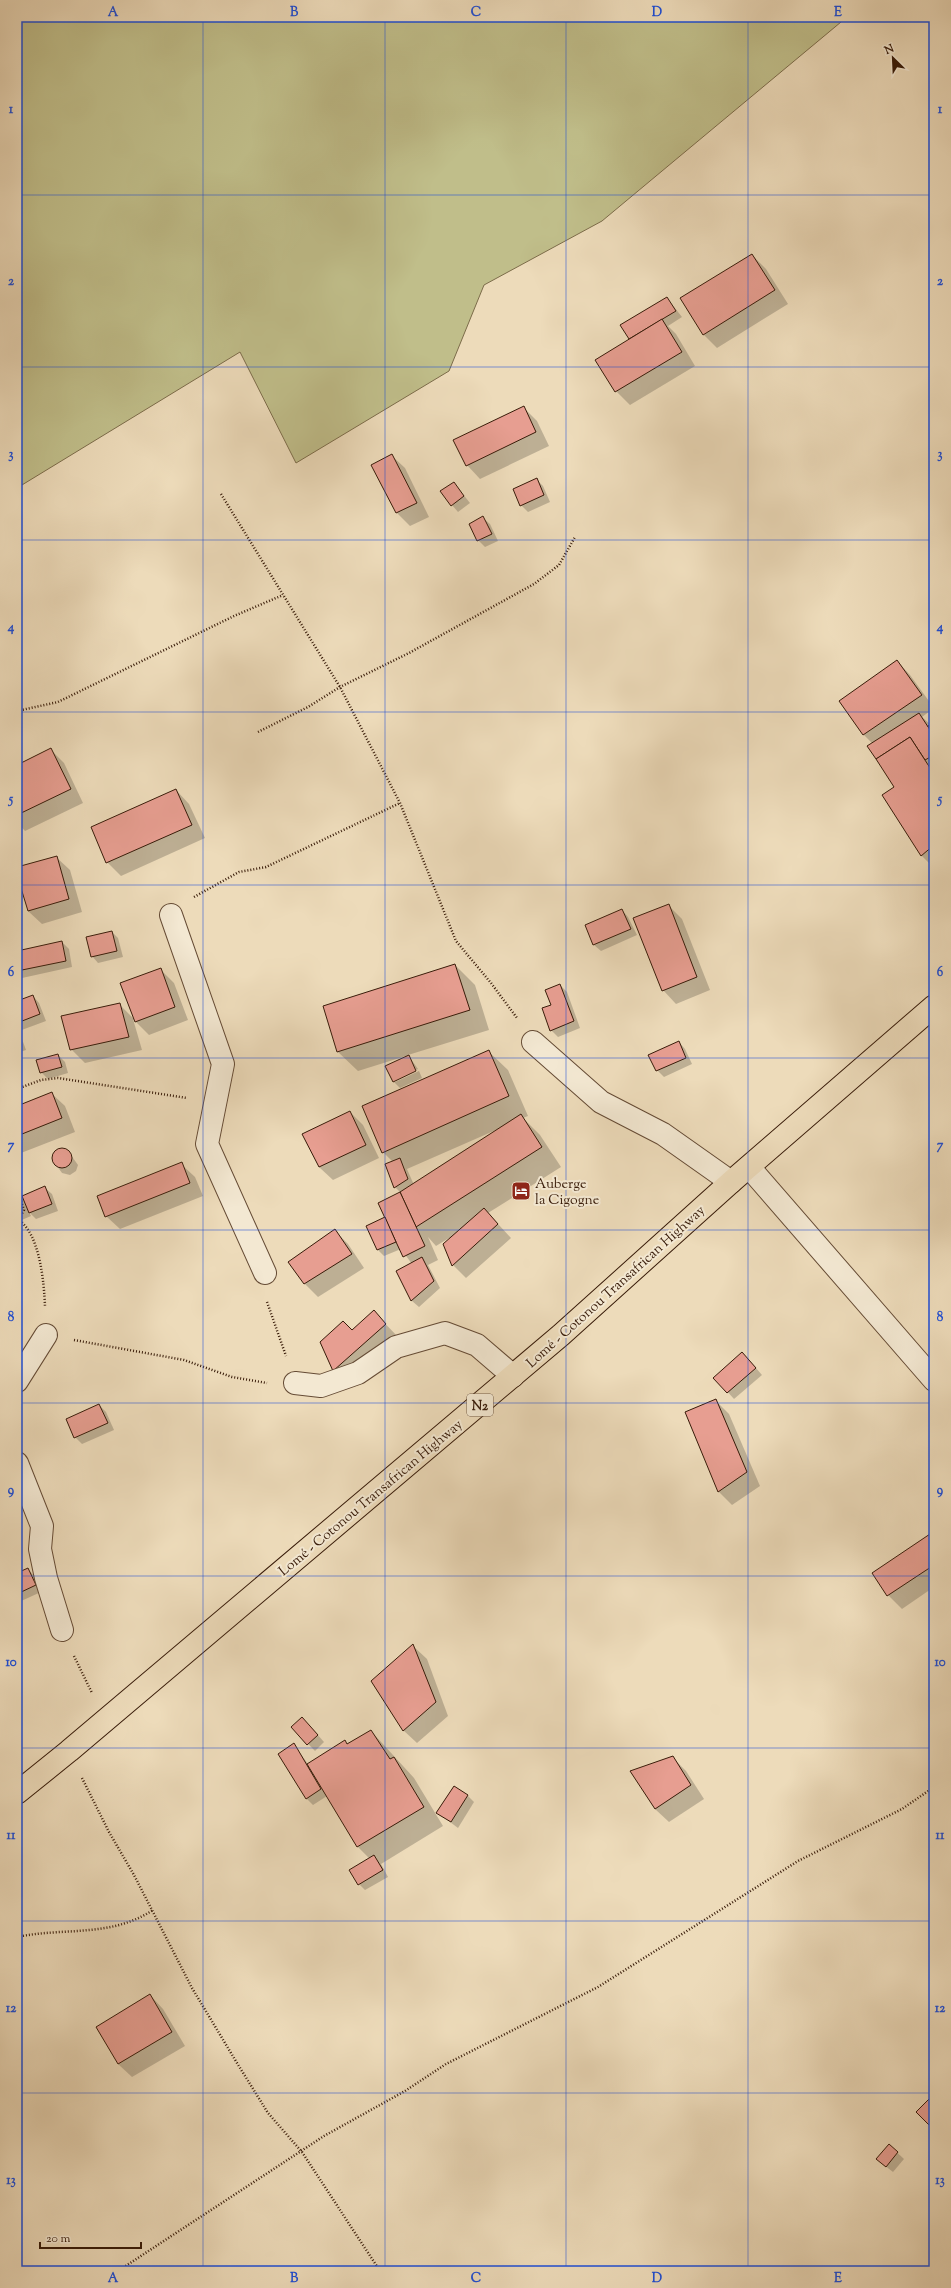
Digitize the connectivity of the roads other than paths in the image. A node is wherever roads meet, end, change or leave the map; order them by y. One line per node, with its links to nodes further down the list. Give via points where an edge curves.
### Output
1 (171, 915): 6 (street, via 223,1064 207,1144)
2 (934, 1006): 4 (highway, Lomé - Cotonou Transafrican Highway / N2)
3 (533, 1042): 5 (street, via 601,1102 670,1138)
4 (750, 1167): 5 (highway, Lomé - Cotonou Transafrican Highway / N2); 9 (street)
5 (731, 1182): 8 (highway, Lomé - Cotonou Transafrican Highway / N2, via 622,1282)
6 (265, 1273)
7 (46, 1335): 10 (street)
8 (513, 1376): 11 (street, via 477,1345 445,1333 396,1347 358,1374 320,1386); 15 (highway, Lomé - Cotonou Transafrican Highway / N2)
9 (934, 1380)
10 (17, 1381)
11 (295, 1383)
12 (17, 1463): 13 (street)
13 (23, 1494): 14 (street, via 42,1526 40,1549)
14 (62, 1630)
15 (17, 1793)

